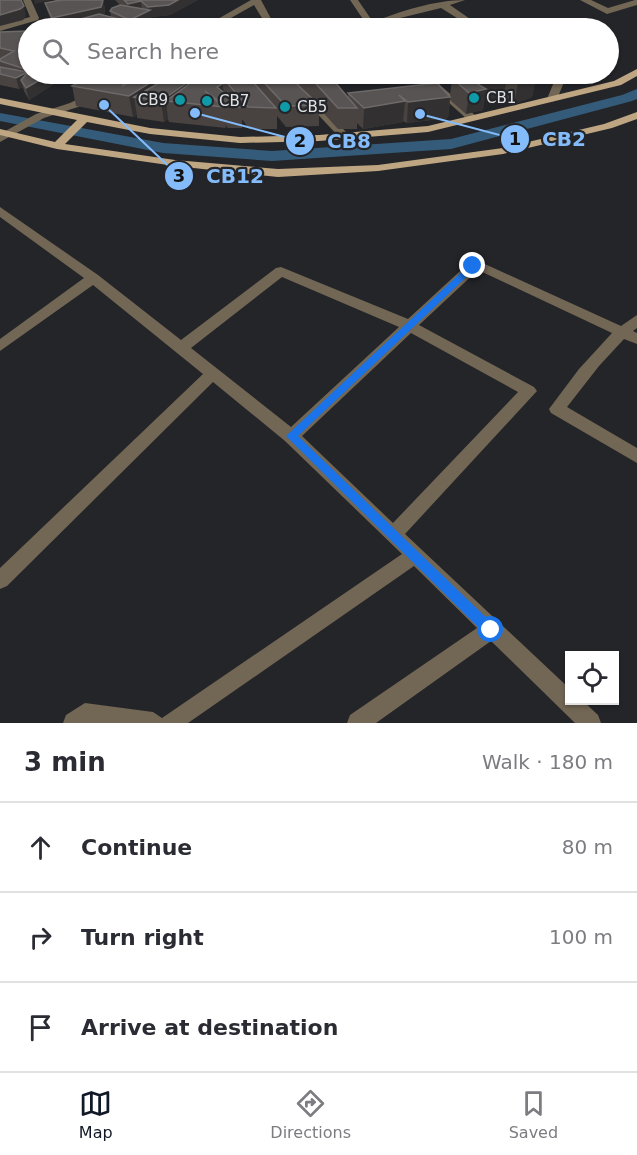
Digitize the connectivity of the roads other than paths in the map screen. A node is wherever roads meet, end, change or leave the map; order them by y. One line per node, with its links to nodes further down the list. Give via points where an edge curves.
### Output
1 (27, 0): 8 (street)
2 (257, 0): 9 (street); 10 (street)
3 (354, 0): 11 (street)
4 (461, 0): 7 (street)
5 (584, 0): 6 (street, via 607,11)
6 (637, 2)
7 (442, 5): 12 (street); 13 (street)
8 (35, 18)
9 (225, 18)
10 (267, 18)
11 (366, 18)
12 (391, 18)
13 (462, 18)
14 (18, 23): 15 (street)
15 (0, 28)
16 (637, 72): 17 (main road)
17 (619, 82)
18 (295, 84): 30 (street)
19 (433, 84): 26 (street)
20 (558, 84): 23 (street)
21 (613, 84): 23 (main road)
22 (102, 89): 25 (street, via 75,105)
23 (552, 99): 26 (main road)
24 (0, 101): 25 (main road)
25 (46, 114): 27 (main road); 29 (street)
26 (472, 118): 30 (main road, via 428,129)
27 (84, 119): 30 (main road, via 150,131 240,140); 31 (main road)
28 (635, 119): 31 (main road, via 503,151 378,168 278,172 175,163)
29 (5, 134): 31 (main road)
30 (344, 136)
31 (57, 145)
32 (0, 211): 33 (street)
33 (93, 279): 38 (street); 39 (street)
34 (637, 320): 36 (street)
35 (410, 326): 36 (street, via 477,264); 39 (street, via 281,271); 41 (street); 43 (street, via 529,391)
36 (622, 332): 37 (street); 42 (street, via 594,360 557,409)
37 (637, 339)
38 (0, 346)
39 (180, 349): 40 (street)
40 (213, 373): 41 (street); 45 (street)
41 (291, 436): 43 (street)
42 (637, 456)
43 (393, 535): 44 (street)
44 (414, 556): 46 (street); 49 (street)
45 (0, 580)
46 (491, 630): 50 (street); 51 (street)
47 (74, 723): 48 (street, via 85,714)
48 (153, 723)
49 (170, 723)
50 (358, 723)
51 (590, 723)

